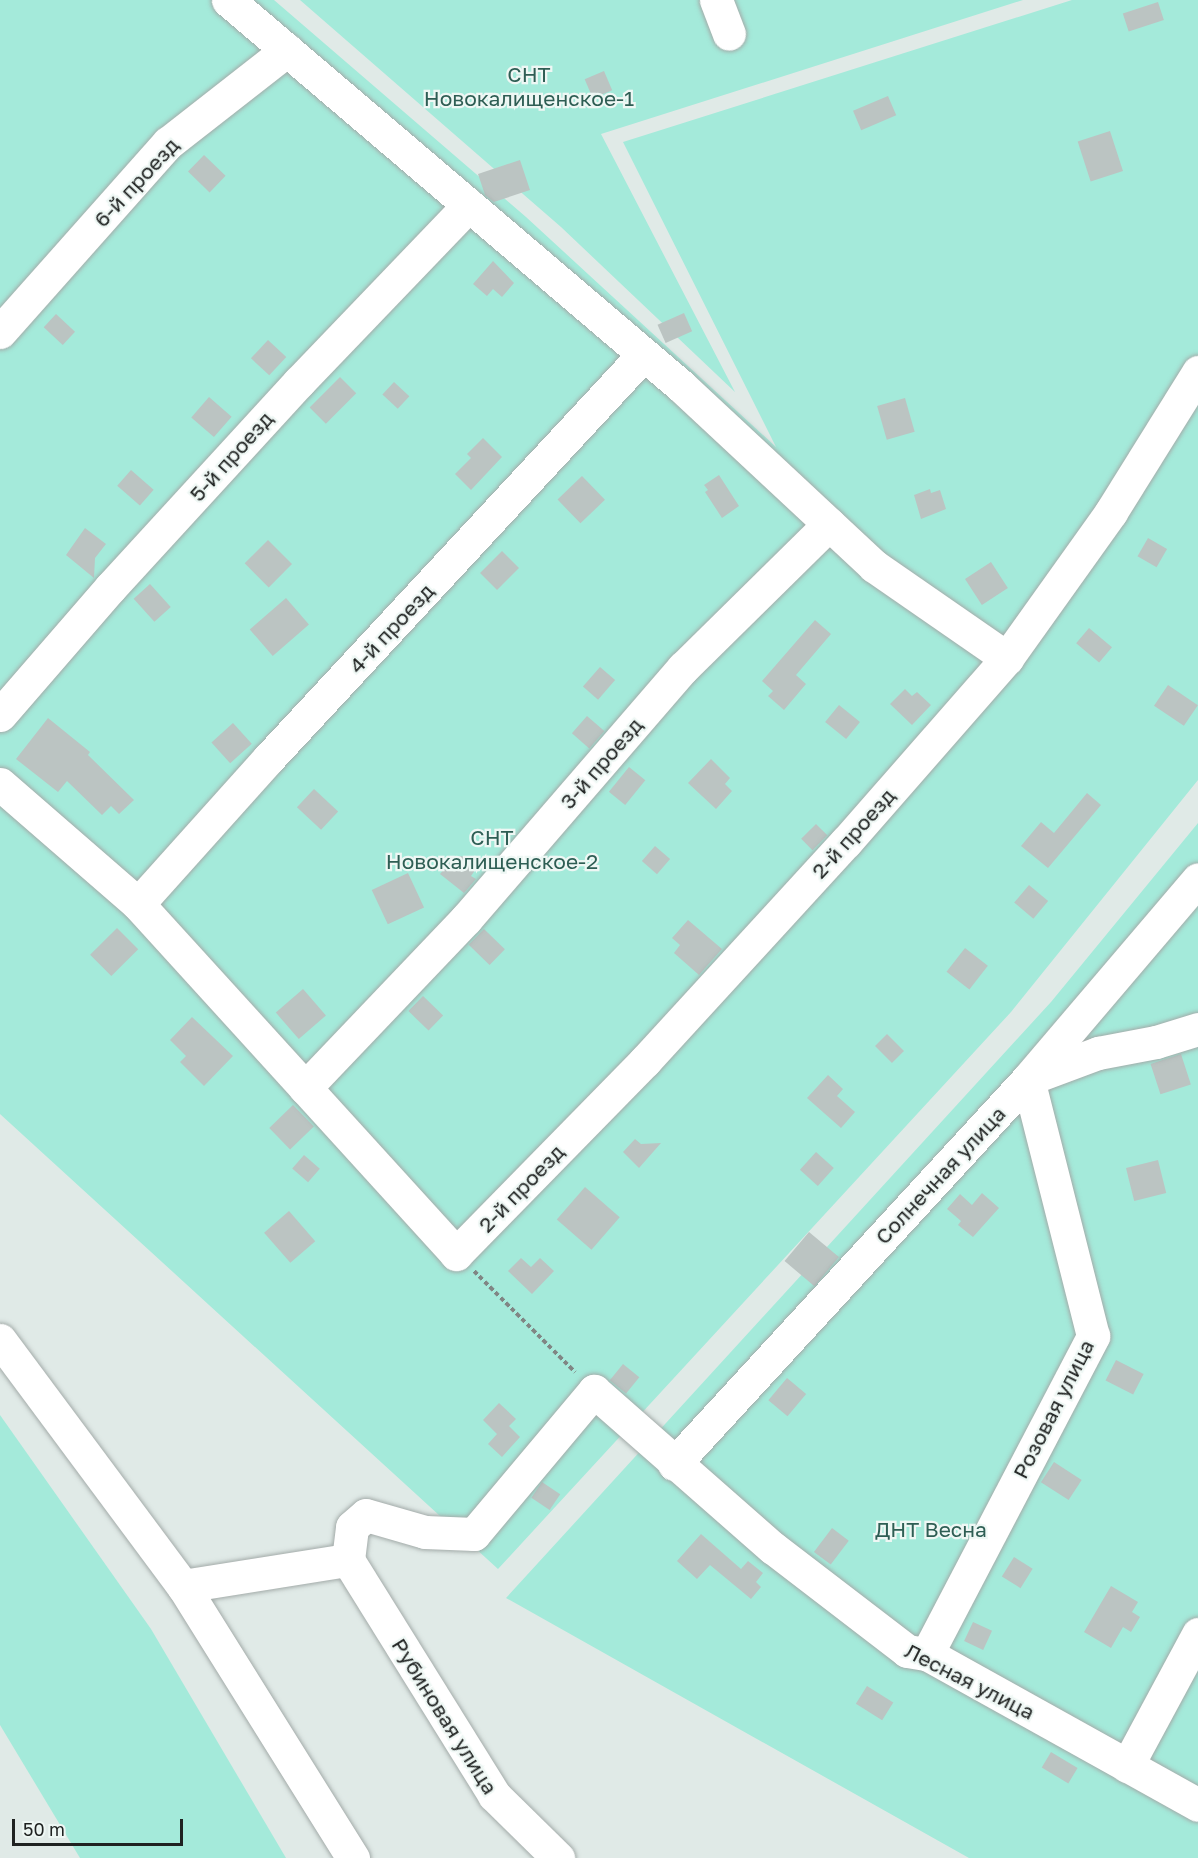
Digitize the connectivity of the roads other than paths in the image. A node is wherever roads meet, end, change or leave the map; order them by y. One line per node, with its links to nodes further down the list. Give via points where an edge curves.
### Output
1 (228, 0): 4 (street)
2 (716, 0): 3 (street)
3 (729, 34)
4 (287, 50): 5 (street); 6 (street, 6-й проезд, via 168,143)
5 (469, 205): 7 (street); 11 (street, 5-й проезд, via 283,399)
6 (0, 332)
7 (644, 354): 9 (street); 14 (street, 4-й проезд)
8 (1198, 372): 10 (street, 2-й проезд, via 1111,512)
9 (829, 524): 10 (street, via 874,566); 17 (street, 3-й проезд, via 683,668 466,920)
10 (1007, 658): 17 (street, 2-й проезд, via 846,842 645,1060 456,1254)
11 (0, 715)
12 (0, 784): 14 (street)
13 (1198, 879): 16 (street, Солнечная улица)
14 (138, 904): 17 (street)
15 (1198, 1029): 16 (street, via 1098,1053)
16 (1028, 1079): 19 (street, Солнечная улица); 23 (street, Розовая улица, via 1093,1336)
17 (305, 1088)
18 (0, 1340): 21 (street)
19 (674, 1464): 20 (street, Лесная улица, via 594,1391 474,1534 425,1532 366,1515 352,1527); 23 (street, Лесная улица, via 773,1548 907,1651)
20 (348, 1560): 21 (street); 27 (street, Рубиновая улица, via 494,1796)
21 (183, 1586): 26 (street)
22 (1198, 1635): 24 (street)
23 (927, 1654): 24 (street, Лесная улица)
24 (1127, 1766): 25 (street, Лесная улица)
25 (1198, 1805)
26 (353, 1858)
27 (558, 1858)

